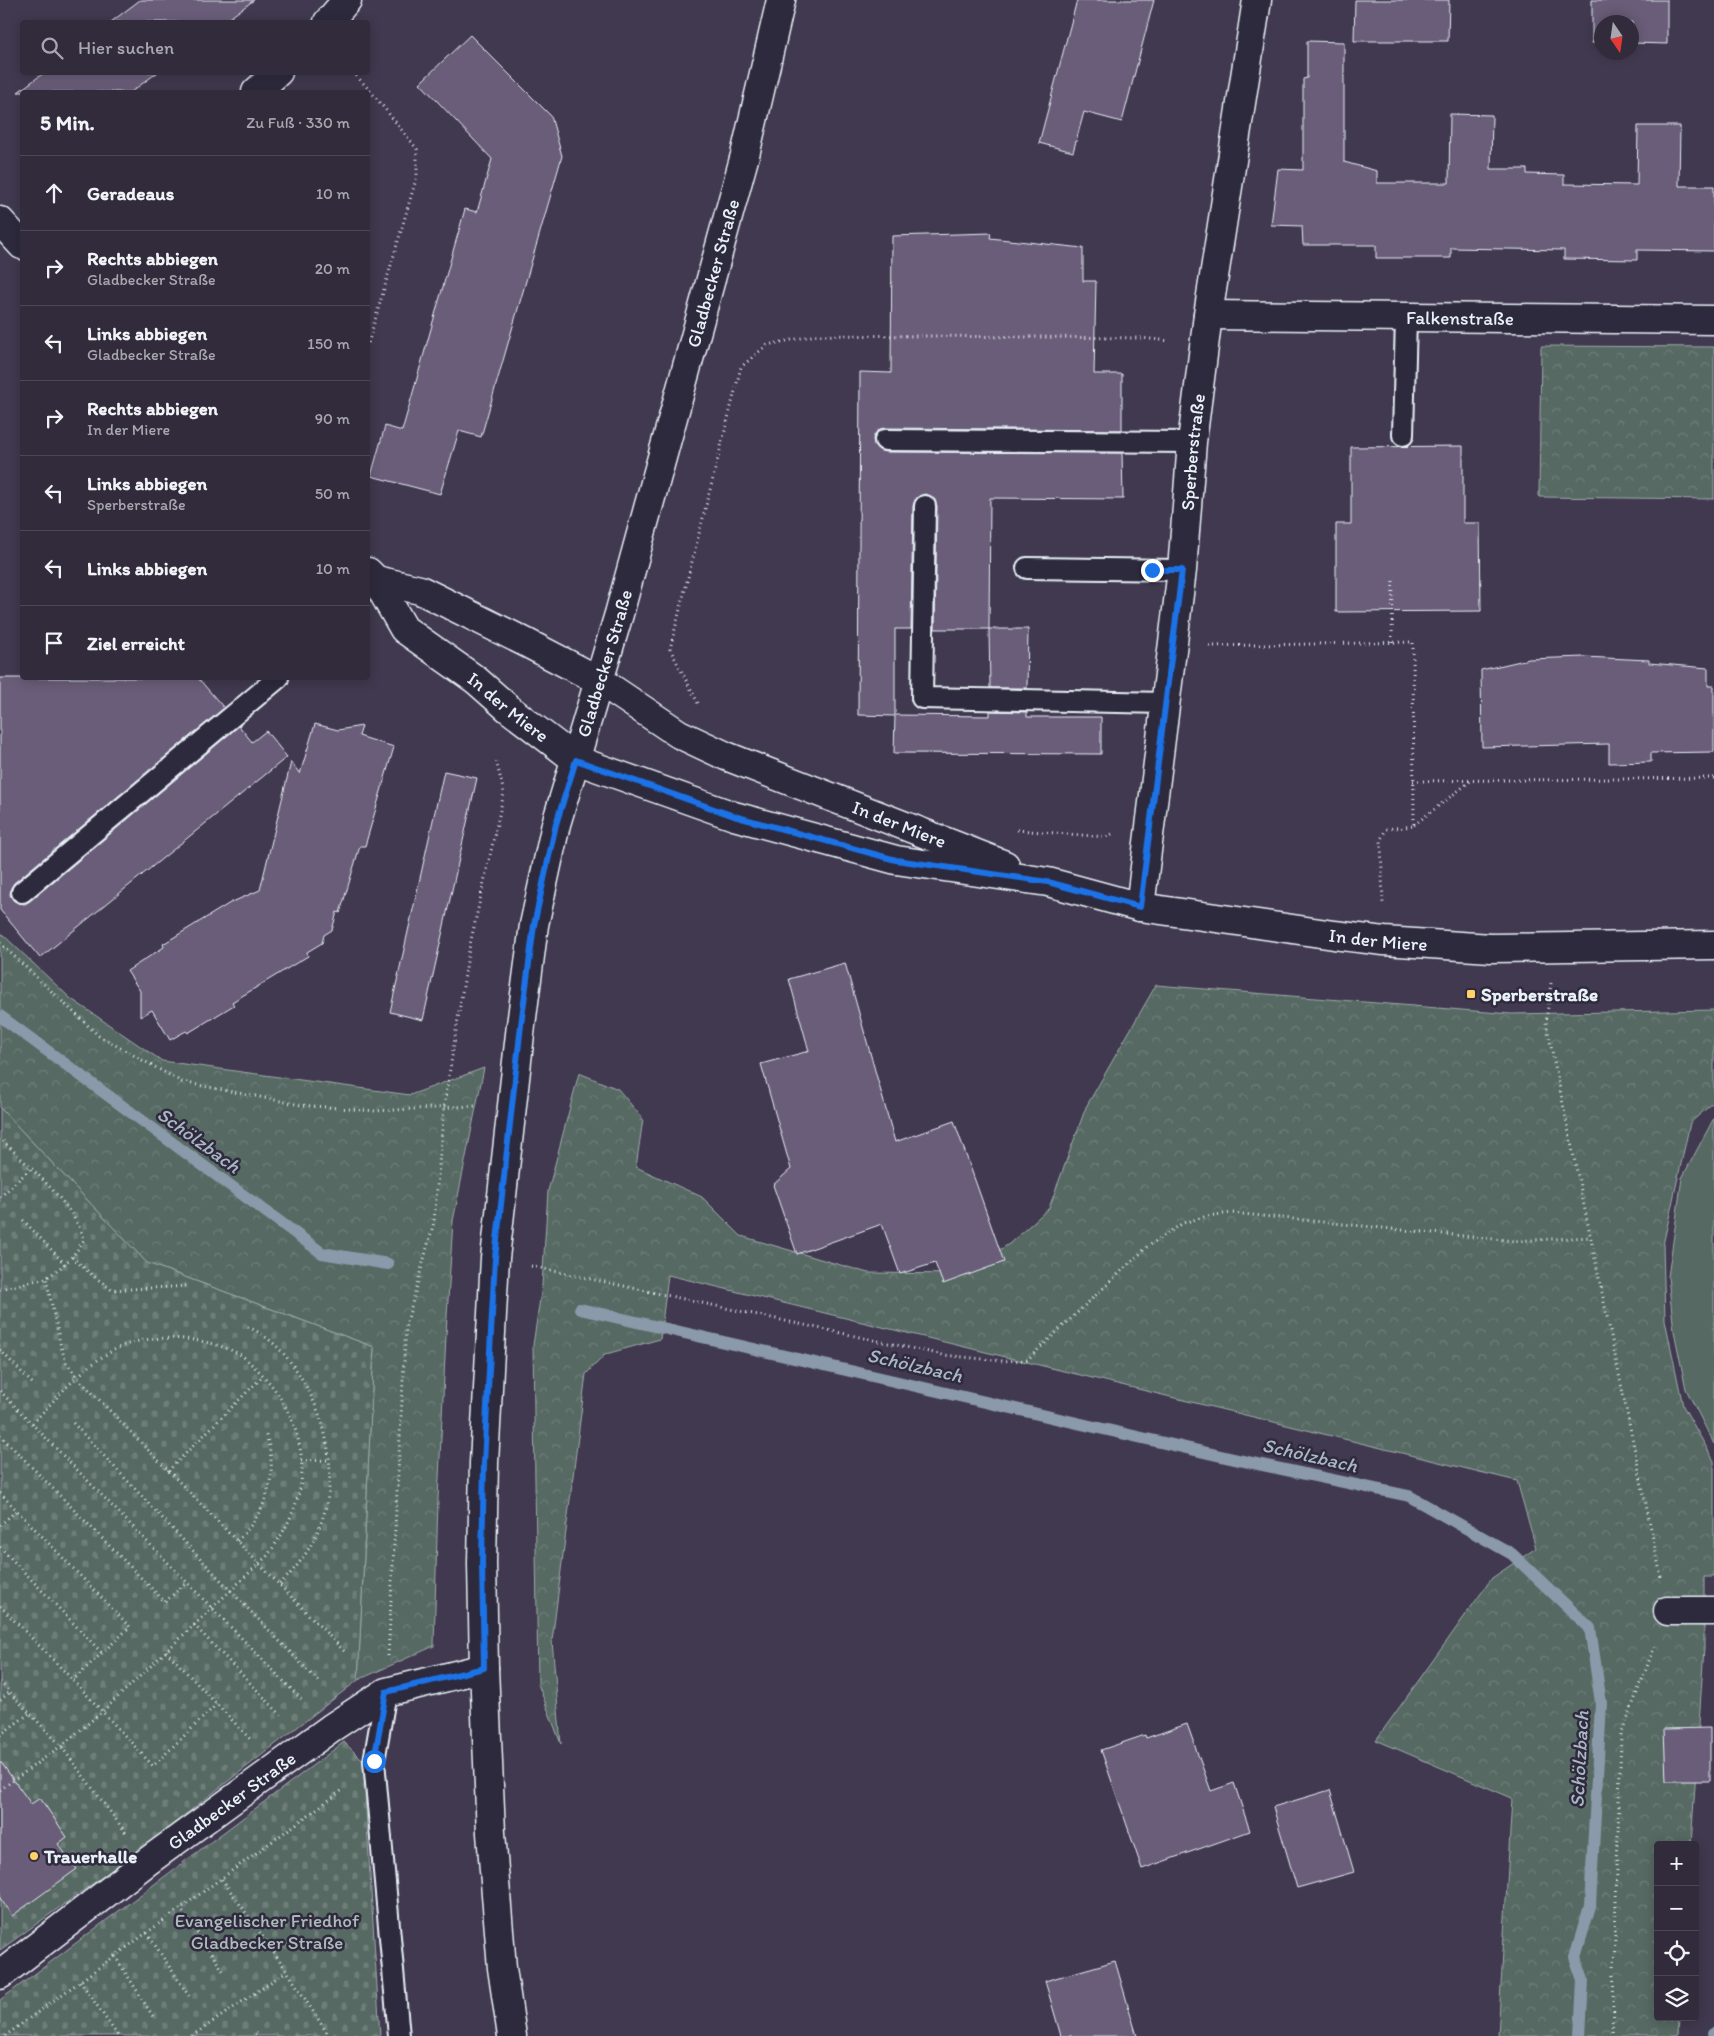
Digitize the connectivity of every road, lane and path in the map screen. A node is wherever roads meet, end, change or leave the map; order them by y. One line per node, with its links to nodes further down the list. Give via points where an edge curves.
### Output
1 (347, 0): 4 (street)
2 (781, 0): 29 (street, Gladbecker Straße, via 745,155)
3 (1257, 0): 12 (street, Sperberstraße)
4 (330, 20)
5 (275, 75): 7 (street)
6 (356, 75): 8 (path)
7 (258, 90)
8 (369, 90)
9 (370, 91): 15 (path, via 417,149 417,176)
10 (0, 221): 11 (street)
11 (20, 242)
12 (1208, 315): 13 (street, Falkenstraße); 16 (street, Sperberstraße)
13 (1406, 317): 14 (street, Falkenstraße); 17 (lane)
14 (1714, 320)
15 (370, 337)
16 (1205, 342): 19 (street, Sperberstraße); 27 (path, via 1141,338 816,335 767,346 741,367)
17 (1403, 435)
18 (885, 440): 19 (lane)
19 (1192, 442): 22 (street, Sperberstraße)
20 (925, 506): 30 (lane, via 922,698)
21 (1027, 568): 22 (lane)
22 (1182, 570): 26 (street, Sperberstraße)
23 (1393, 577): 25 (path)
24 (370, 581): 29 (street, In der Miere, via 420,590); 32 (street, In der Miere, via 404,629 476,680)
25 (1392, 642): 26 (path); 35 (path, via 1413,642)
26 (1172, 646): 30 (street, Sperberstraße)
27 (670, 649)
28 (276, 680): 38 (lane)
29 (600, 681): 32 (street, Gladbecker Straße); 37 (street, In der Miere, via 679,734 726,756)
30 (1165, 703): 39 (street, Sperberstraße)
31 (496, 760): 44 (path, via 504,793 470,949)
32 (576, 760): 37 (street, In der Miere, via 734,816 896,860); 51 (street, Gladbecker Straße, via 556,824 534,925)
33 (1714, 778): 34 (path)
34 (1472, 780): 35 (path); 36 (path)
35 (1413, 781): 36 (path)
36 (1414, 826): 40 (path, via 1386,829 1381,839)
37 (1048, 882): 39 (street, In der Miere)
38 (22, 892)
39 (1140, 907): 40 (street, In der Miere)
40 (1384, 941): 43 (street, In der Miere, via 1491,948)
41 (0, 943): 44 (path, via 99,1036 182,1082 301,1105 375,1111)
42 (1714, 945): 43 (street, In der Miere)
43 (1556, 947): 49 (path, via 1546,1022)
44 (444, 1107): 91 (path, via 434,1222 406,1326)
45 (3, 1141): 46 (path)
46 (30, 1169): 47 (path); 50 (path, via 56,1195 80,1227 84,1239)
47 (0, 1197)
48 (23, 1220): 52 (path)
49 (1590, 1237): 51 (path, via 1514,1241 1232,1213 1207,1216 1182,1223 1147,1247 1027,1360 1003,1361 943,1355); 80 (path)
50 (72, 1257): 52 (path); 54 (path, via 112,1290)
51 (495, 1258): 86 (street, Gladbecker Straße, via 483,1503)
52 (66, 1264): 53 (path)
53 (46, 1278): 55 (path); 59 (path, via 61,1347)
54 (188, 1286)
55 (0, 1290)
56 (248, 1327): 66 (path, via 292,1361 322,1420)
57 (0, 1350): 60 (path)
58 (263, 1376): 59 (path, via 237,1352 216,1344 162,1339 131,1343 103,1357); 67 (path, via 289,1413 299,1441); 68 (path)
59 (77, 1378): 63 (path); 68 (path)
60 (35, 1386)
61 (0, 1391): 63 (path)
62 (73, 1423): 77 (path)
63 (32, 1424): 75 (path)
64 (265, 1433): 72 (path, via 271,1458 268,1492 259,1516)
65 (0, 1435): 75 (path, via 165,1602)
66 (329, 1460): 67 (path); 76 (path, via 331,1483 319,1530 295,1569)
67 (301, 1461): 74 (path, via 300,1488 293,1510 281,1536)
68 (168, 1471): 72 (path)
69 (0, 1493): 70 (path)
70 (17, 1510): 71 (path); 85 (path, via 130,1627)
71 (0, 1525)
72 (237, 1541): 74 (path)
73 (0, 1547): 85 (path)
74 (259, 1564): 76 (path); 77 (path)
75 (187, 1582): 79 (path)
76 (279, 1584): 84 (path)
77 (230, 1590): 79 (path); 89 (path)
78 (0, 1606): 87 (path)
79 (211, 1608): 82 (path); 92 (path)
80 (1668, 1611): 81 (street); 120 (path, via 1621,1735)
81 (1714, 1611)
82 (194, 1625): 83 (path); 97 (path)
83 (166, 1651): 94 (path); 95 (path)
84 (345, 1652)
85 (102, 1653): 87 (path)
86 (484, 1668): 91 (street, Gladbecker Straße); 119 (street, Gladbecker Straße, via 491,1833 502,1968)
87 (73, 1680): 95 (path)
88 (0, 1682): 90 (path)
89 (319, 1682)
90 (10, 1692): 93 (path); 96 (path)
91 (386, 1692): 103 (street, Gladbecker Straße); 118 (lane, via 374,1761)
92 (301, 1699)
93 (0, 1700)
94 (217, 1704): 95 (path, via 153,1766); 99 (path)
95 (102, 1712): 100 (path)
96 (30, 1713): 98 (path); 100 (path)
97 (281, 1715)
98 (0, 1735)
99 (251, 1740)
100 (61, 1746): 102 (path); 103 (path)
101 (346, 1788): 104 (path)
102 (0, 1790)
103 (148, 1861): 110 (street, Gladbecker Straße)
104 (222, 1879): 105 (path); 108 (path)
105 (180, 1908): 106 (path); 109 (path)
106 (147, 1933): 107 (path); 112 (path)
107 (115, 1956): 111 (path); 113 (path)
108 (287, 1971): 116 (path); 117 (path)
109 (224, 1972)
110 (0, 1975)
111 (80, 1981): 114 (path); 115 (path)
112 (189, 1996)
113 (154, 2018)
114 (5, 2036)
115 (118, 2036)
116 (192, 2036)
117 (329, 2036)
118 (399, 2036)
119 (512, 2036)
120 (1612, 2036)

